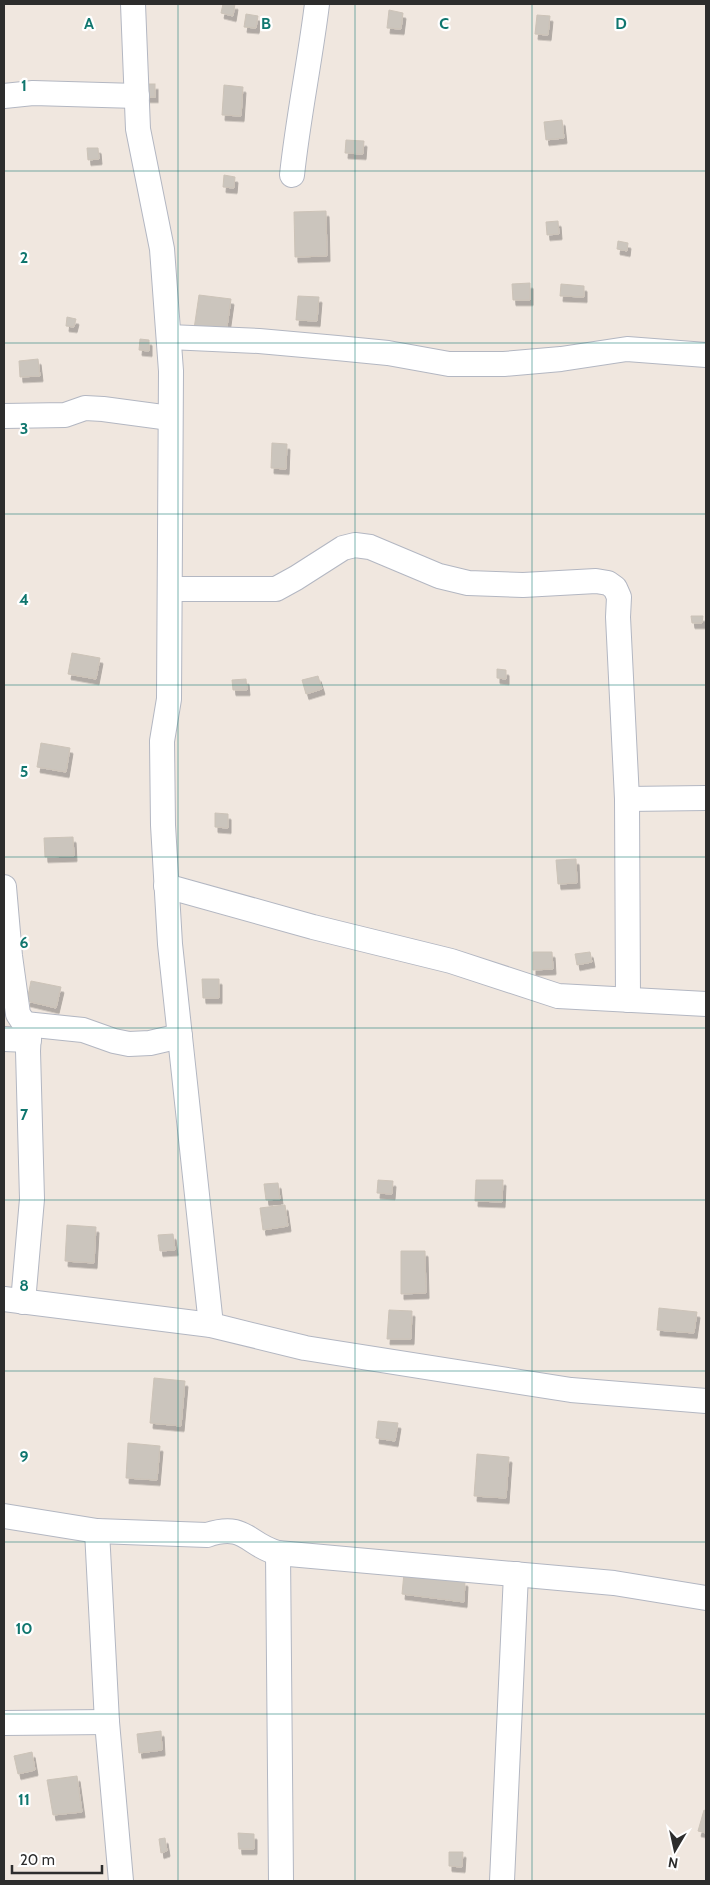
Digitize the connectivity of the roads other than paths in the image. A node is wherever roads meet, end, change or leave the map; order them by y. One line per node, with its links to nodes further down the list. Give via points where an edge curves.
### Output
1 (133, 4): 4 (street)
2 (316, 4): 5 (street)
3 (4, 96): 4 (street, via 33,93)
4 (137, 96): 6 (street, via 138,129 162,249)
5 (292, 175)
6 (168, 337): 7 (street, via 337,348 449,364 504,364 627,349); 9 (street)
7 (706, 355)
8 (4, 416): 9 (street, via 65,415 85,408)
9 (170, 418): 10 (street)
10 (170, 589): 12 (street, via 276,589 343,548 355,545 370,547 440,576 468,583 608,583 619,597); 13 (street, via 169,699 162,742)
11 (706, 798): 12 (street)
12 (627, 799): 15 (street)
13 (166, 886): 15 (street, via 451,961 558,996); 18 (street)
14 (4, 887): 17 (street, via 18,1014)
15 (628, 1000): 16 (street)
16 (706, 1004)
17 (27, 1032): 18 (street, via 84,1030 114,1042 129,1044); 19 (street); 20 (street, via 32,1199)
18 (180, 1036): 21 (street)
19 (4, 1039)
20 (14, 1300): 21 (street)
21 (211, 1325): 22 (street, via 304,1348 561,1389)
22 (706, 1401)
23 (4, 1516): 24 (street)
24 (97, 1531): 25 (street, via 207,1535 237,1531 266,1550); 28 (street)
25 (278, 1553): 26 (street); 31 (street)
26 (516, 1574): 27 (street, via 614,1583); 32 (street)
27 (706, 1598)
28 (107, 1722): 29 (street); 30 (street)
29 (4, 1723)
30 (120, 1881)
31 (281, 1881)
32 (502, 1881)

